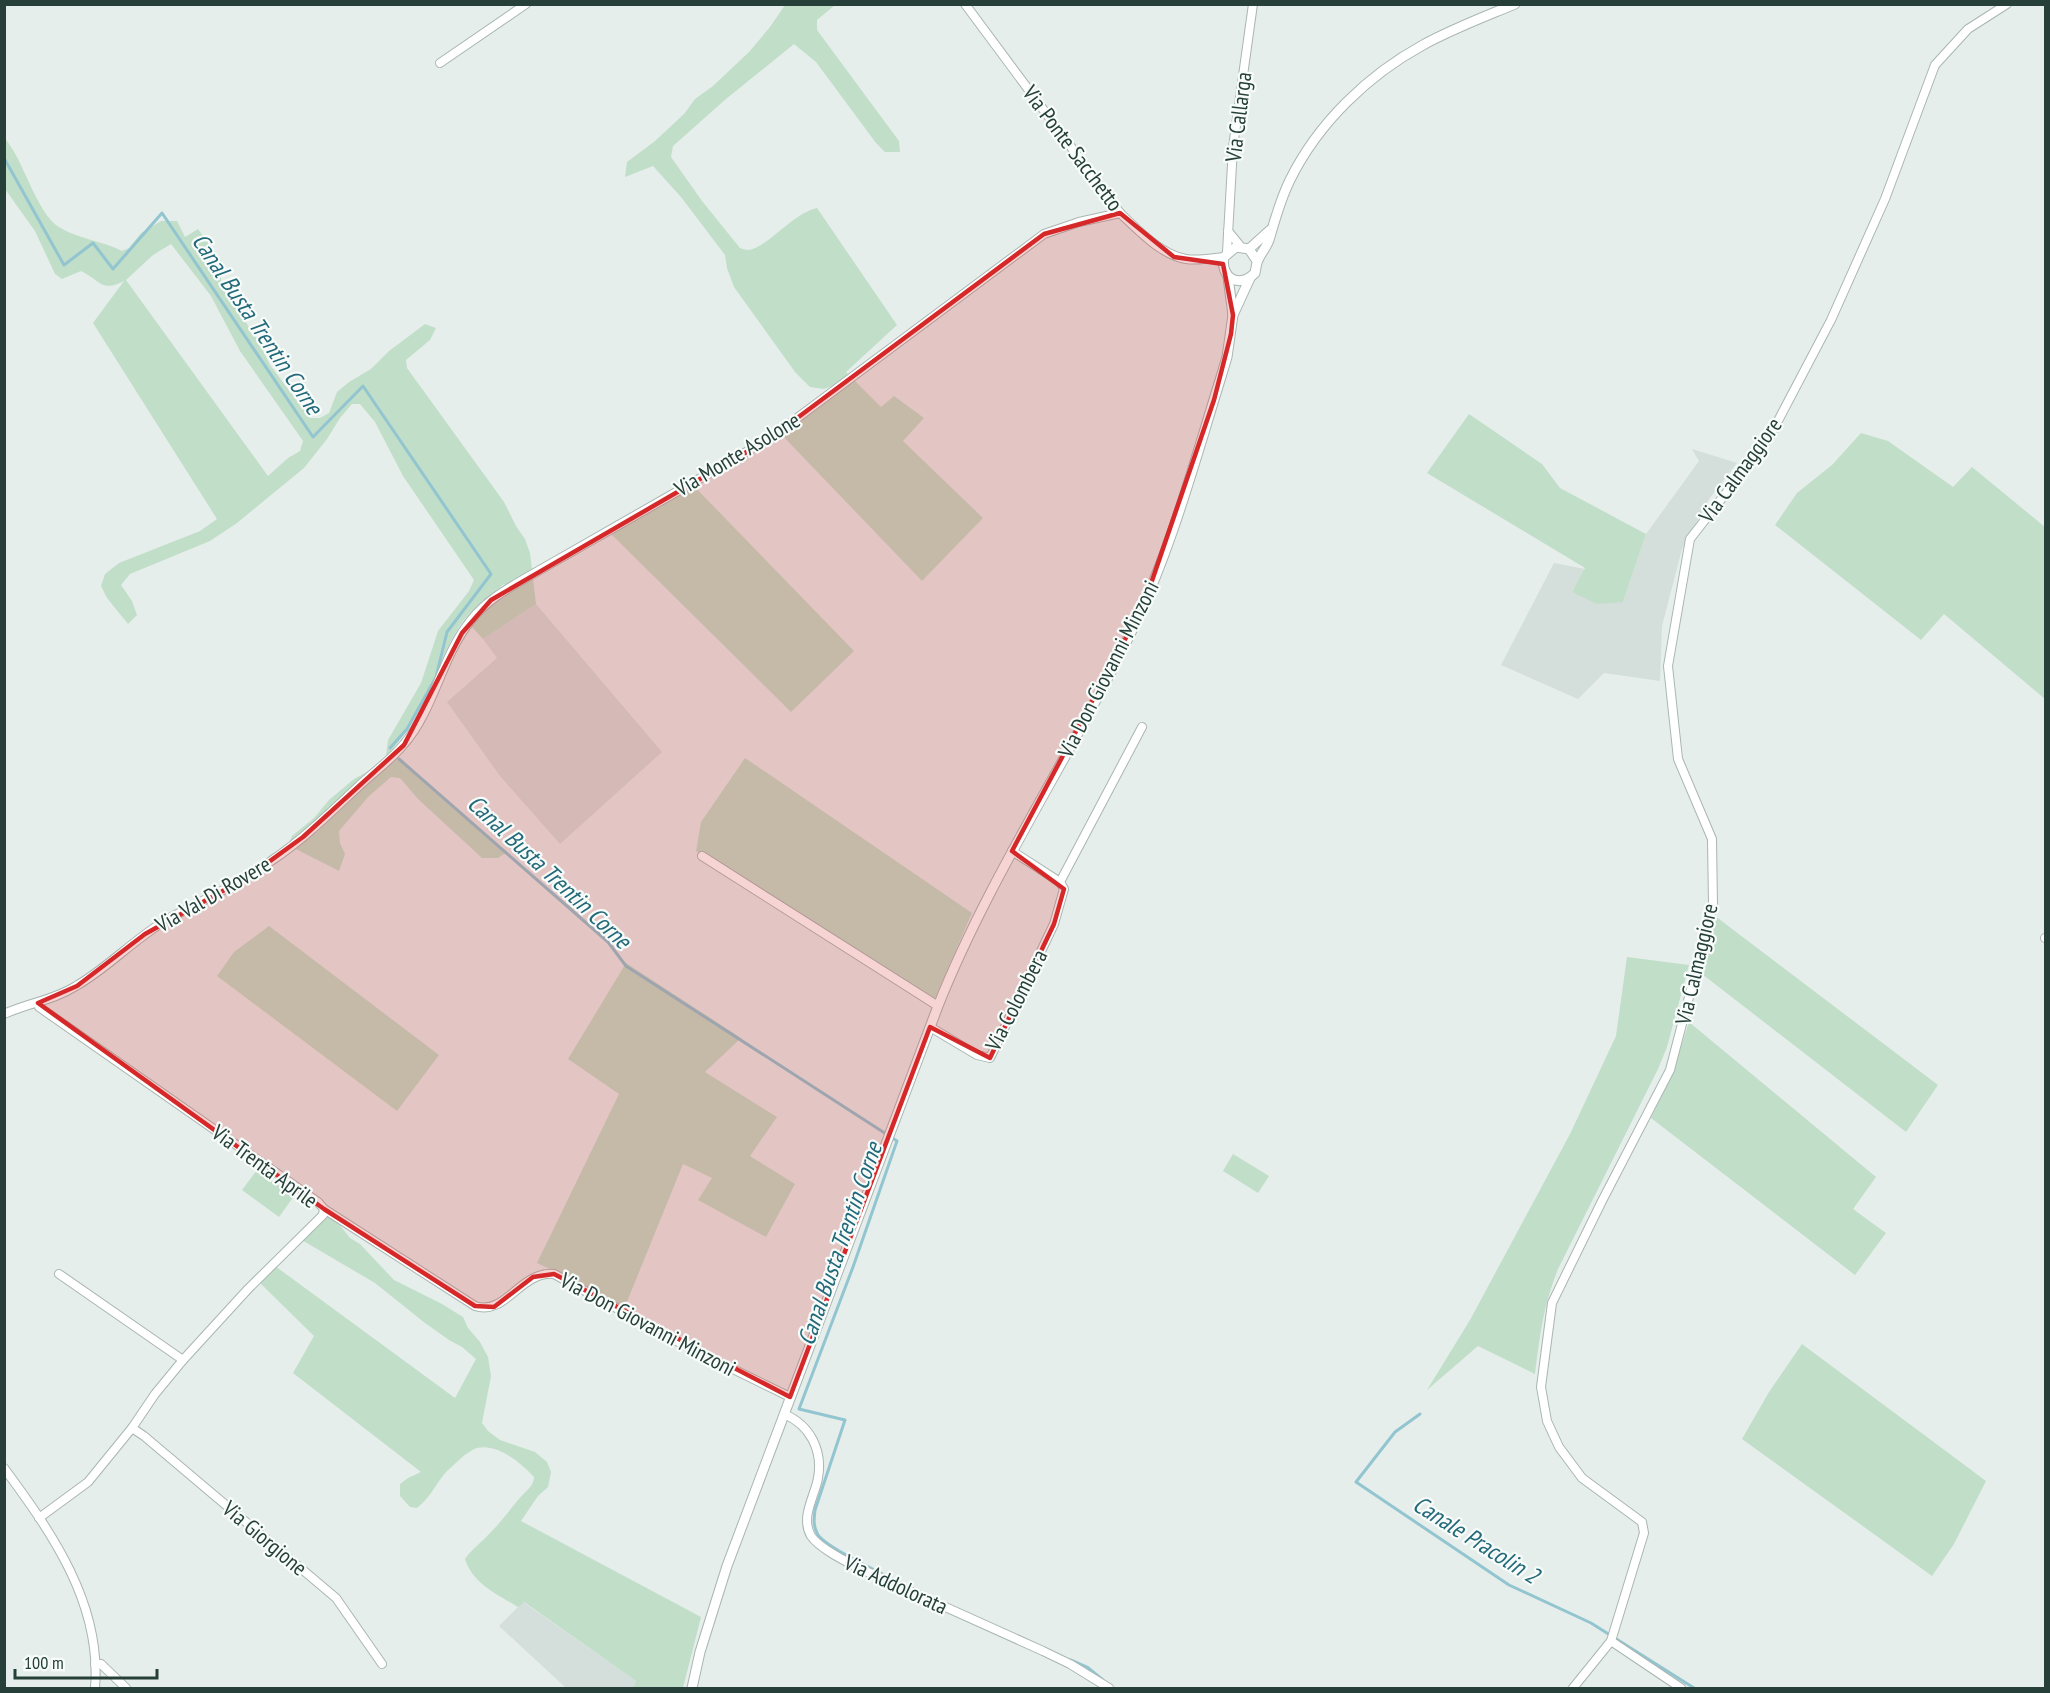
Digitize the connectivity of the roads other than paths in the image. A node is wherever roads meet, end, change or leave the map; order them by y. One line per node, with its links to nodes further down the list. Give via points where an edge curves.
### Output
1 (526, 4): 6 (street)
2 (965, 4): 7 (street, Via Ponte Sacchetto)
3 (1252, 4): 9 (street, Via Callarga, via 1233,147)
4 (1515, 4): 8 (street, via 1423,45 1386,68 1355,95 1331,119 1301,160)
5 (2007, 4): 33 (street, Via Calmaggiore, via 1968,29 1935,65 1885,199 1831,320 1769,438 1690,539 1668,666 1677,759 1712,839 1713,905 1670,1070 1552,1303 1541,1387 1547,1421 1559,1447 1582,1478 1642,1522 1644,1533)
6 (440, 63)
7 (1120, 213): 11 (street, Via Ponte Sacchetto, via 1174,257); 17 (street, Via Monte Asolone, via 1065,226 1034,240 768,439 491,600 462,633 422,717)
8 (1270, 230): 10 (street); 12 (street)
9 (1228, 231): 10 (street); 11 (street, Via Callarga)
10 (1245, 248): 11 (street, via 1231,249); 12 (street)
11 (1225, 258): 13 (street)
12 (1257, 261): 14 (street)
13 (1228, 276): 14 (street, via 1239,281); 15 (street)
14 (1250, 278): 15 (street)
15 (1233, 315): 18 (street, Via Don Giovanni Minzoni, via 1221,377 1154,580 1107,678)
16 (1142, 727): 20 (street, Via Colombera)
17 (404, 745): 21 (street, Via Val Di Rovere, via 271,861 167,920 76,986)
18 (1012, 850): 20 (street); 22 (street, Via Don Giovanni Minzoni, via 972,926)
19 (702, 856): 22 (street)
20 (1060, 882): 24 (street, Via Colombera, via 1064,890 1054,924 990,1058 977,1055)
21 (38, 1003): 23 (street, Via Val Di Rovere); 25 (street, Via Trenta Aprile)
22 (938, 1006): 24 (street, Via Don Giovanni Minzoni)
23 (4, 1014)
24 (930, 1027): 28 (street, Via Don Giovanni Minzoni)
25 (324, 1209): 27 (street, Via Trenta Aprile, via 323,1215); 28 (street, Via Don Giovanni Minzoni, via 475,1306 494,1307 533,1276 554,1274)
26 (59, 1274): 27 (street)
27 (183, 1360): 30 (street, Via Trenta Aprile)
28 (790, 1397): 29 (street, Via Don Giovanni Minzoni)
29 (784, 1414): 38 (street, Via Don Giovanni Minzoni, via 716,1597); 39 (street, Via Addolorata, via 804,1426 816,1445 818,1479 807,1519 811,1536 822,1546 861,1569 1052,1655)
30 (132, 1428): 32 (street, Via Trenta Aprile, via 88,1482); 35 (street, Via Giorgione, via 336,1598)
31 (4, 1468): 32 (street)
32 (39, 1518): 34 (street, via 81,1594)
33 (1611, 1641): 40 (street, Via Calmaggiore); 41 (street)
34 (95, 1664): 36 (street); 37 (street, via 101,1664)
35 (382, 1664)
36 (95, 1689)
37 (126, 1689)
38 (692, 1689)
39 (1109, 1689)
40 (1573, 1689)
41 (1681, 1689)

